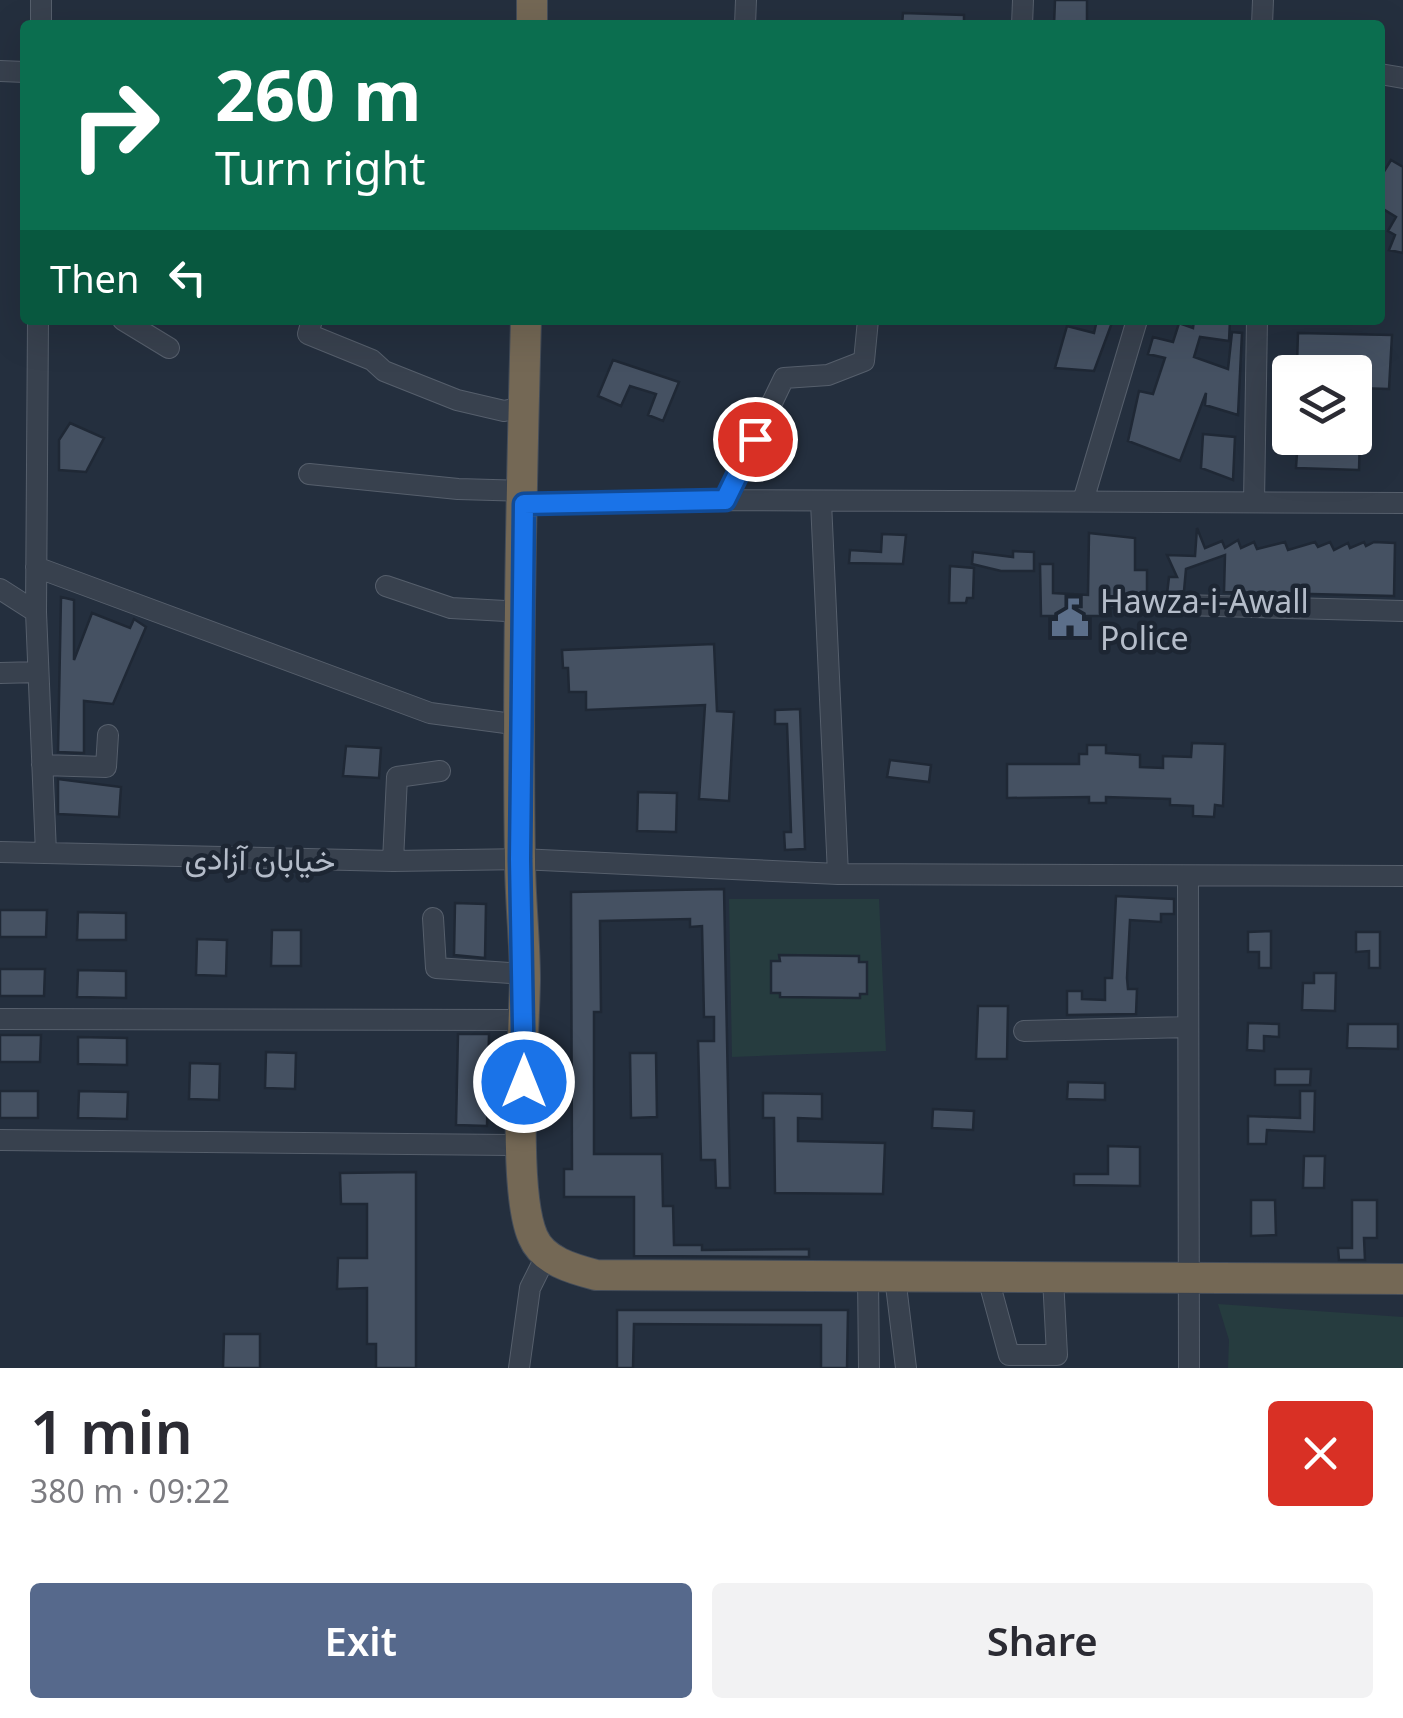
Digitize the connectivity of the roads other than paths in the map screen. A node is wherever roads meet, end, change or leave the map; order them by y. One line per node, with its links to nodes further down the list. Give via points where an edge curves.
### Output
1 (38, 325): 17 (street)
2 (131, 325): 8 (street)
3 (311, 325): 9 (street, via 308,334 457,400 504,411)
4 (526, 325): 9 (highway)
5 (868, 325): 12 (street, via 864,360 828,375 784,378)
6 (1135, 325): 13 (street)
7 (1257, 325): 14 (street)
8 (169, 348)
9 (524, 407): 11 (highway)
10 (310, 474): 11 (street)
11 (524, 498): 12 (street); 23 (highway)
12 (725, 500): 15 (street)
13 (1082, 501): 14 (street); 15 (street)
14 (1254, 501): 16 (street)
15 (821, 502): 34 (street)
16 (1403, 503)
17 (36, 566): 22 (street); 26 (street, via 430,714)
18 (386, 586): 23 (street, via 452,608)
19 (0, 589): 22 (street)
20 (1182, 605): 21 (street)
21 (1403, 611)
22 (36, 612): 24 (street)
23 (522, 612): 26 (highway)
24 (38, 672): 25 (street); 28 (street)
25 (0, 674)
26 (521, 725): 32 (highway)
27 (108, 735): 28 (street, via 106,767)
28 (42, 765): 31 (street)
29 (440, 771): 33 (street, via 397,777)
30 (0, 852): 31 (street, خیابان آزادی)
31 (46, 853): 33 (street, خیابان آزادی)
32 (520, 859): 33 (street, خیابان آزادی); 34 (street, خیابان آزادی); 38 (highway)
33 (393, 860)
34 (838, 874): 35 (street, خیابان آزادی)
35 (1188, 876): 36 (street, خیابان آزادی); 41 (street)
36 (1403, 876)
37 (433, 918): 38 (street, via 436,968)
38 (524, 974): 40 (highway)
39 (0, 1019): 40 (street)
40 (524, 1020): 44 (highway)
41 (1188, 1027): 42 (street); 49 (street)
42 (1024, 1032)
43 (0, 1140): 44 (street)
44 (523, 1144): 45 (highway, via 526,1204 534,1239)
45 (547, 1254): 46 (highway, via 568,1268 596,1274); 51 (street, via 530,1288)
46 (882, 1277): 47 (highway); 52 (street); 53 (street)
47 (988, 1278): 48 (highway); 48 (street, via 1010,1354 1057,1355)
48 (1053, 1278): 49 (highway)
49 (1189, 1278): 50 (highway); 54 (street)
50 (1403, 1279)
51 (518, 1368)
52 (869, 1368)
53 (906, 1368)
54 (1189, 1368)

